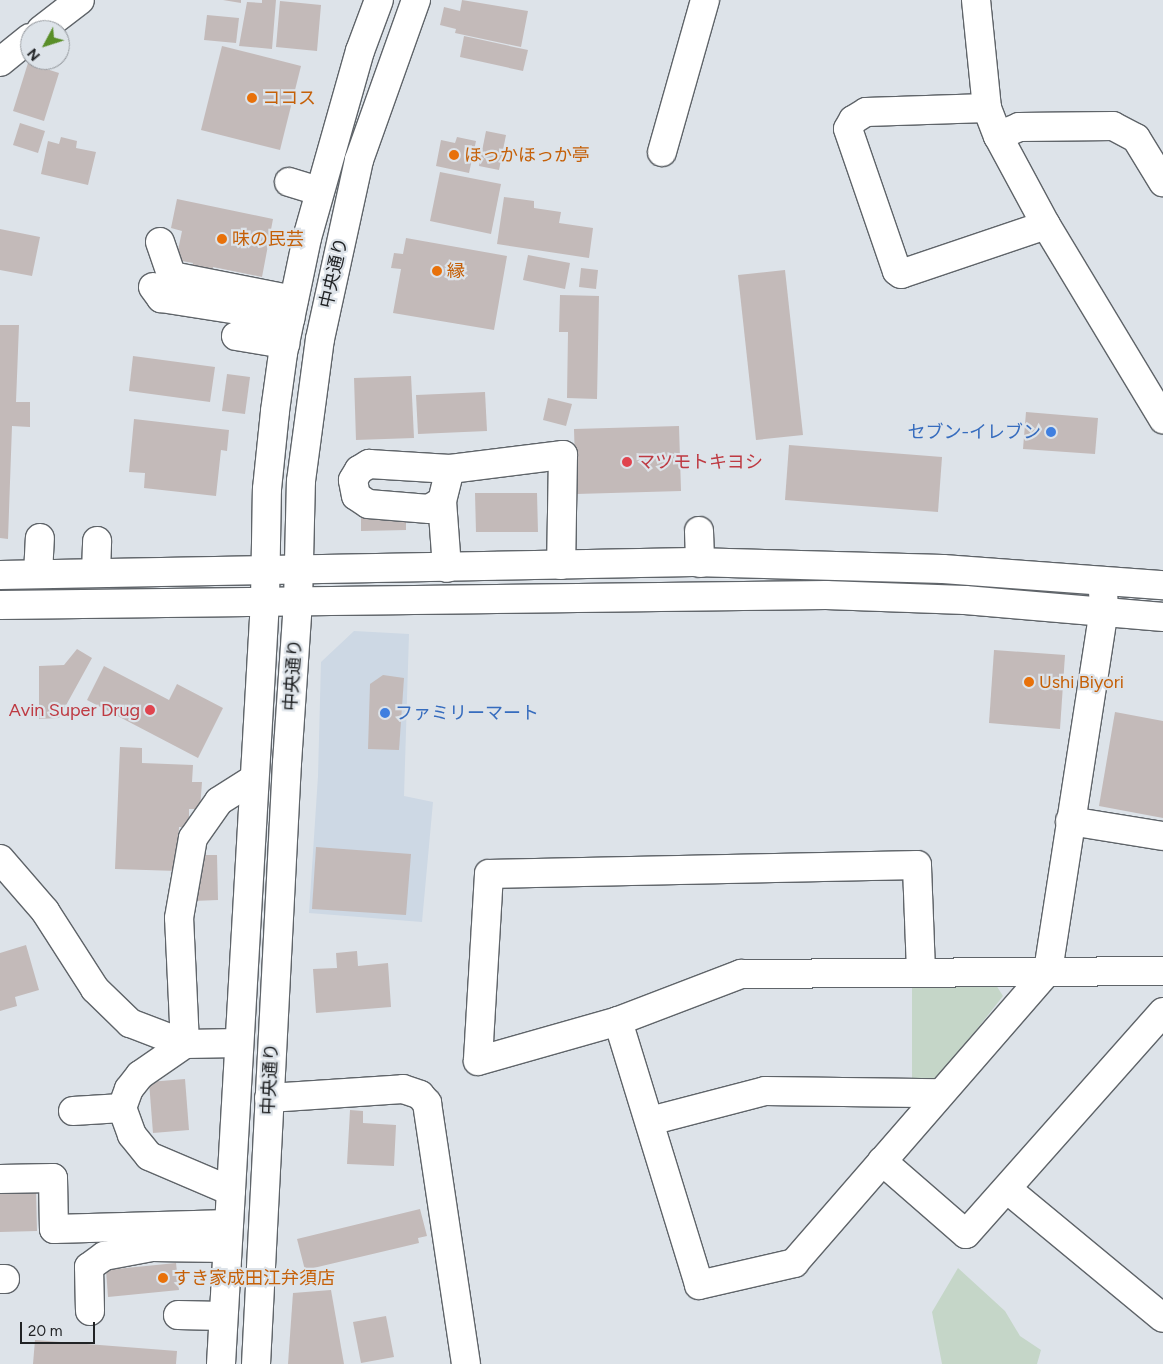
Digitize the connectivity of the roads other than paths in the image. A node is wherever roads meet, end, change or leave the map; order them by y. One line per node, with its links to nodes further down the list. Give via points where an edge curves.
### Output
1 (80, 0): 6 (street)
2 (379, 0): 14 (street, 中央通り, via 360,51)
3 (416, 0): 29 (street, 中央通り, via 360,160 321,331 300,481)
4 (705, 0): 11 (street)
5 (976, 0): 9 (street)
6 (54, 20)
7 (20, 46): 8 (street)
8 (0, 62)
9 (986, 108): 10 (street); 15 (street, via 866,112 853,120 848,129 897,271 901,274)
10 (998, 136): 13 (street, via 1019,127 1113,126 1136,138); 15 (street)
11 (662, 152)
12 (289, 182): 14 (street)
13 (1163, 182)
14 (319, 191): 18 (street, 中央通り)
15 (1046, 225): 20 (street)
16 (160, 242): 18 (street, via 172,276)
17 (153, 287): 18 (street, via 161,298)
18 (290, 321): 19 (street); 30 (street, 中央通り, via 267,489)
19 (236, 336)
20 (1163, 419)
21 (450, 468): 22 (street); 22 (street, via 369,464 359,470 354,480 356,496 368,504 429,508); 27 (street, via 563,455)
22 (442, 501): 28 (street)
23 (699, 530): 26 (street)
24 (40, 538): 32 (street)
25 (97, 541): 31 (street)
26 (700, 563): 27 (street); 34 (street, via 943,569)
27 (561, 565): 28 (street)
28 (448, 568): 29 (street)
29 (299, 569): 30 (street); 37 (street, 中央通り)
30 (265, 570): 31 (street); 36 (street, 中央通り)
31 (96, 573): 32 (street)
32 (38, 574): 33 (street)
33 (0, 575)
34 (1103, 579): 35 (street); 39 (street)
35 (1163, 585)
36 (265, 600): 37 (street); 38 (street); 41 (street, 中央通り)
37 (298, 602): 39 (street, via 826,594); 53 (street, 中央通り)
38 (0, 604)
39 (1104, 610): 40 (street); 42 (street)
40 (1163, 616)
41 (254, 779): 50 (street, via 218,800 193,838 179,918); 51 (street, 中央通り)
42 (1070, 821): 43 (street); 46 (street)
43 (1163, 836)
44 (0, 859): 50 (street, via 45,911 95,989 130,1023)
45 (921, 971): 46 (street); 49 (street, via 741,974); 49 (street, via 917,865 489,874 478,1061)
46 (1048, 971): 47 (street); 52 (street)
47 (1163, 971)
48 (1163, 1012): 59 (street)
49 (618, 1021): 56 (street)
50 (185, 1044): 51 (street); 54 (street, via 140,1075 129,1089)
51 (239, 1044): 60 (street, 中央通り)
52 (940, 1093): 56 (street, via 765,1091); 57 (street)
53 (269, 1098): 67 (street, 中央通り); 68 (street, via 403,1090 420,1095 427,1104)
54 (122, 1108): 55 (street); 60 (street, via 132,1135 149,1156 177,1177)
55 (73, 1111)
56 (650, 1121): 57 (street, via 699,1285 794,1263)
57 (882, 1162): 59 (street, via 966,1234)
58 (0, 1179): 61 (street, via 53,1178 54,1229)
59 (1007, 1189): 65 (street)
60 (231, 1191): 61 (street, 中央通り)
61 (228, 1236): 62 (street, via 104,1256 89,1267); 64 (street, 中央通り)
62 (90, 1311)
63 (178, 1315): 64 (street)
64 (223, 1316): 66 (street, 中央通り)
65 (1163, 1318)
66 (221, 1364)
67 (256, 1364)
68 (466, 1364)

